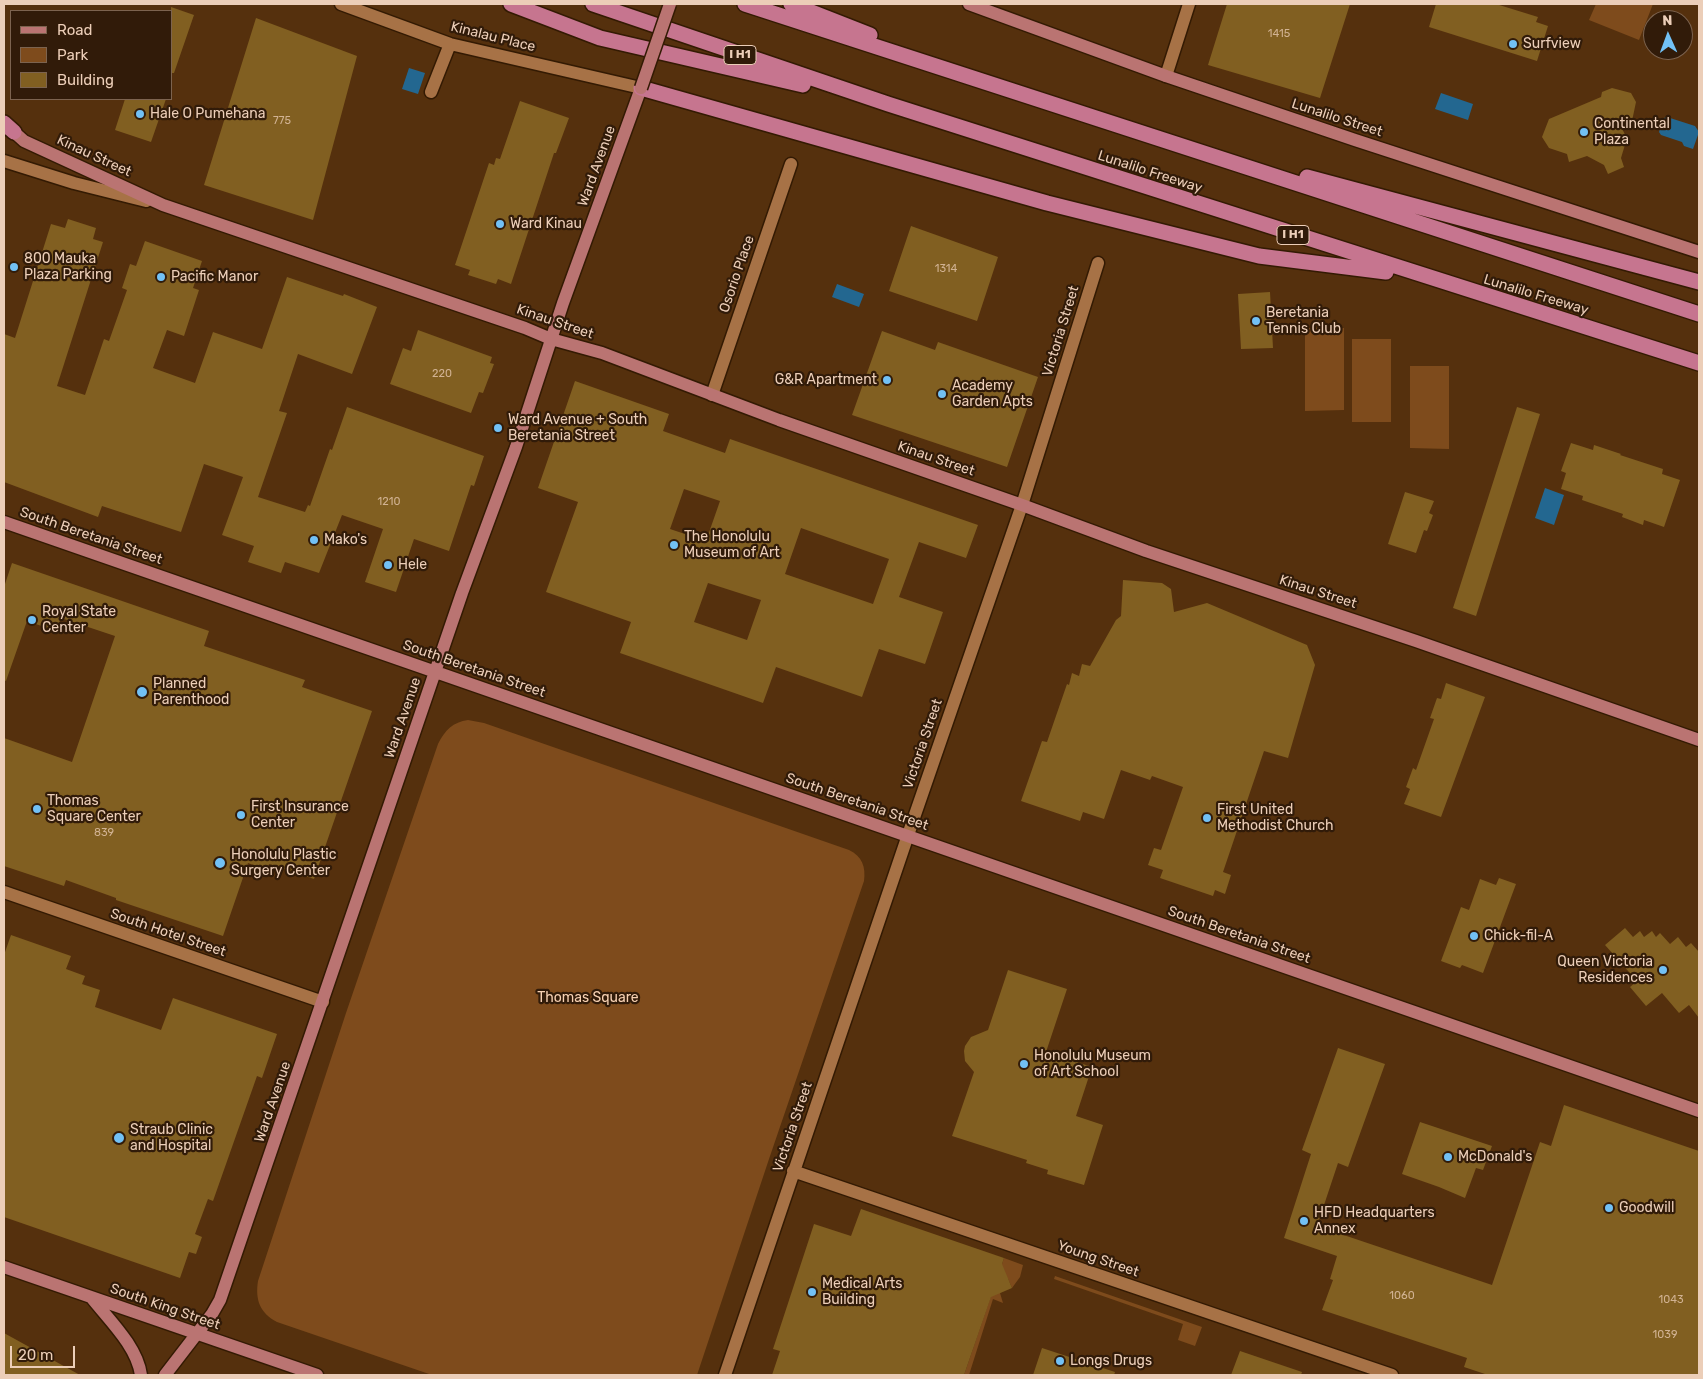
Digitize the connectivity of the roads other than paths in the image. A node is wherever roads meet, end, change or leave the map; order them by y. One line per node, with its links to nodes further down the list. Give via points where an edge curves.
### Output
1 (341, 4): 9 (street, Kinalau Place)
2 (511, 4): 14 (highway, via 600,38)
3 (593, 4): 14 (highway, Lunalilo Freeway / I H1)
4 (670, 4): 11 (main road, Ward Avenue, bridge)
5 (746, 4): 13 (highway)
6 (792, 4): 13 (highway)
7 (968, 4): 10 (main road, Lunalilo Street)
8 (1189, 4): 10 (street)
9 (450, 44): 11 (street, Kinalau Place); 12 (street)
10 (1166, 76): 20 (main road, Lunalilo Street)
11 (641, 88): 22 (highway, via 1047,202 1259,256); 25 (main road, Ward Avenue)
12 (430, 92)
13 (1021, 94): 16 (highway)
14 (888, 104): 22 (highway, Lunalilo Freeway / I H1)
15 (7, 127): 19 (main road, Kinau Street, via 24,141)
16 (1142, 133): 23 (highway); 24 (highway)
17 (4, 161): 19 (street, Kinau Street, via 74,183)
18 (791, 164): 27 (street, Osorio Place)
19 (163, 205): 25 (main road, Kinau Street)
20 (1699, 252)
21 (1098, 263): 28 (street, Victoria Street)
22 (1422, 276): 26 (highway, Lunalilo Freeway / I H1)
23 (1699, 282)
24 (1699, 314)
25 (551, 339): 27 (main road, Kinau Street, via 602,354); 30 (main road, Ward Avenue, via 516,447)
26 (1699, 364)
27 (712, 395): 28 (main road, Kinau Street)
28 (1022, 505): 31 (main road, Kinau Street, via 1146,551); 32 (street, Victoria Street)
29 (4, 522): 30 (main road, South Beretania Street)
30 (435, 671): 32 (main road, South Beretania Street); 34 (main road, Ward Avenue)
31 (1699, 740)
32 (908, 835): 35 (main road, South Beretania Street); 36 (street, Victoria Street)
33 (4, 892): 34 (street, South Hotel Street)
34 (323, 1002): 39 (main road, Ward Avenue, via 220,1300)
35 (1699, 1111)
36 (793, 1171): 43 (street, Victoria Street); 44 (street, Young Street)
37 (4, 1267): 38 (main road, South King Street)
38 (91, 1297): 39 (main road, South King Street); 40 (main road, via 134,1352)
39 (196, 1333): 41 (main road, Ward Avenue); 42 (main road, South King Street)
40 (141, 1375)
41 (165, 1375)
42 (317, 1375)
43 (725, 1375)
44 (1392, 1375)

